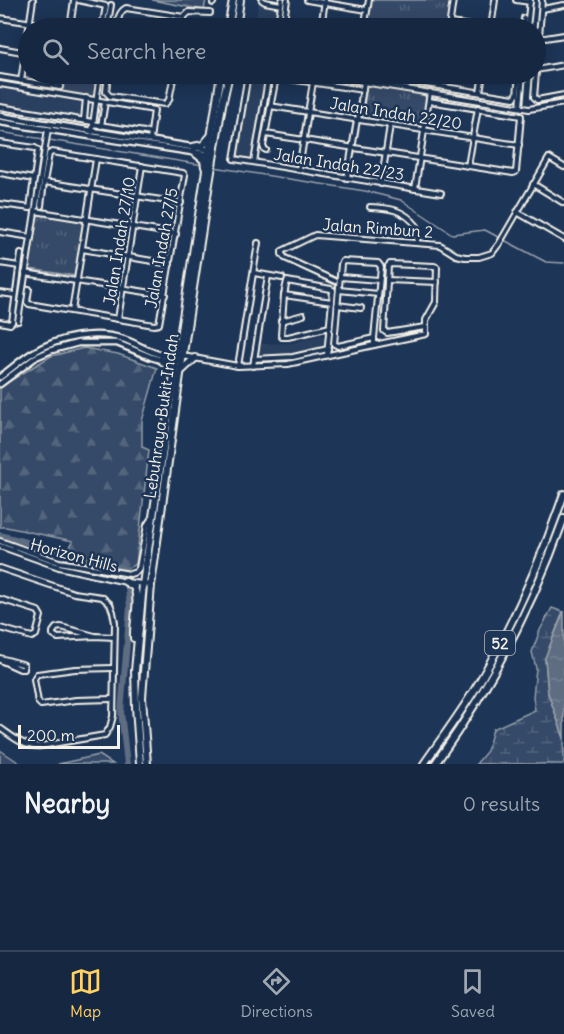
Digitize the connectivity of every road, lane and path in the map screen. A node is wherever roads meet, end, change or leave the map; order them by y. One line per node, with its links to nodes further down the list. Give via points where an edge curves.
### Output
1 (33, 0): 23 (street)
2 (76, 0): 24 (street); 25 (street, via 106,6)
3 (233, 0): 28 (highway)
4 (240, 0): 29 (highway)
5 (262, 0): 15 (street)
6 (287, 0): 31 (street)
7 (307, 0): 13 (street)
8 (369, 0): 19 (street)
9 (453, 0): 34 (street)
10 (495, 0): 35 (street)
11 (516, 0): 14 (street)
12 (542, 0): 18 (street)
13 (325, 1): 19 (street); 32 (street)
14 (530, 1): 36 (street)
15 (281, 2): 30 (street)
16 (111, 5): 26 (street)
17 (564, 5): 18 (street)
18 (542, 9): 37 (street)
19 (367, 10): 33 (street)
20 (210, 13): 21 (street, via 189,12)
21 (184, 17): 27 (street, via 128,8 123,9)
22 (0, 18): 38 (street)
23 (30, 18)
24 (72, 18)
25 (104, 18)
26 (109, 18)
27 (119, 18)
28 (230, 18)
29 (237, 18)
30 (279, 18)
31 (284, 18)
32 (322, 18)
33 (366, 18)
34 (450, 18)
35 (491, 18)
36 (527, 18)
37 (541, 18)
38 (18, 21)
39 (564, 35): 40 (street)
40 (546, 38)
41 (0, 48): 42 (street)
42 (18, 51)
43 (564, 65): 44 (street)
44 (546, 68)
45 (0, 77): 46 (street)
46 (18, 80)
47 (0, 84): 73 (street)
48 (40, 84): 49 (street, via 60,87)
49 (61, 84)
50 (99, 84): 74 (street)
51 (107, 84): 52 (street, via 110,96 167,103)
52 (172, 84)
53 (220, 84): 92 (highway)
54 (227, 84): 104 (highway)
55 (246, 84): 107 (street, Jalan Indah 22/23, via 234,159)
56 (266, 84): 107 (street)
57 (275, 84): 79 (street)
58 (313, 84): 82 (street)
59 (326, 84): 69 (street)
60 (364, 84): 69 (street)
61 (383, 84): 67 (street)
62 (432, 84): 68 (street)
63 (481, 84): 71 (street)
64 (519, 84): 71 (street, via 516,97)
65 (521, 84): 80 (street)
66 (535, 84): 72 (street, via 534,99)
67 (396, 86): 70 (street)
68 (440, 86): 71 (street)
69 (363, 90): 84 (street)
70 (430, 92): 75 (street); 80 (street)
71 (480, 92)
72 (564, 95)
73 (86, 98): 74 (street); 85 (street)
74 (97, 100): 76 (street); 90 (street)
75 (429, 101): 81 (street); 91 (street)
76 (105, 102): 88 (street); 93 (street, via 154,110)
77 (564, 103): 80 (street)
78 (0, 106): 85 (street)
79 (270, 106): 82 (street, Jalan Indah 22/20); 94 (street)
80 (520, 107)
81 (478, 108): 95 (street); 99 (street, via 521,116)
82 (308, 112): 84 (street, Jalan Indah 22/20); 97 (street)
83 (0, 116): 89 (main road)
84 (357, 119): 87 (street, Jalan Indah 22/20); 100 (street)
85 (84, 120): 90 (street)
86 (0, 122): 89 (main road)
87 (390, 125): 91 (street, Jalan Indah 22/20); 103 (street)
88 (101, 126): 90 (street); 93 (street)
89 (48, 127): 90 (main road); 128 (street)
90 (93, 128): 96 (main road); 101 (main road)
91 (424, 130): 95 (street, Jalan Indah 22/20); 106 (street)
92 (213, 131): 101 (highway, via 206,143); 104 (highway)
93 (151, 133): 96 (street)
94 (266, 134): 97 (street); 102 (street)
95 (473, 138): 99 (street, Jalan Indah 22/20); 109 (street)
96 (150, 140): 101 (main road)
97 (304, 140): 100 (street); 111 (street)
98 (0, 143): 115 (street, via 37,149)
99 (519, 145): 109 (street, via 517,171 513,173)
100 (352, 148): 103 (street); 114 (street)
101 (194, 149): 104 (highway); 104 (main road)
102 (266, 150)
103 (386, 153): 106 (street); 117 (street)
104 (210, 156): 112 (highway)
105 (96, 159): 108 (street); 116 (street, via 51,153); 119 (street)
106 (420, 159): 109 (street); 120 (street)
107 (254, 162): 111 (street, Jalan Indah 22/23)
108 (142, 166): 122 (street, Jalan Indah 27/10); 123 (street, Jalan Indah 27/5, via 183,173)
109 (468, 166)
110 (564, 167): 118 (street, Jalan Rimbun 2, via 549,158)
111 (299, 169): 114 (street, Jalan Indah 22/23)
112 (209, 171): 174 (highway, Lebuhraya Bukit Indah); 179 (highway, Lebuhraya Bukit Indah)
113 (0, 173): 115 (street)
114 (347, 178): 117 (street, Jalan Indah 22/23)
115 (34, 179): 128 (street)
116 (44, 182): 119 (street); 126 (street)
117 (381, 184): 120 (street, Jalan Indah 22/23)
118 (533, 184): 124 (street); 129 (street, Jalan Rimbun 2)
119 (91, 189): 122 (street); 130 (street)
120 (415, 189): 121 (street, Jalan Indah 22/23)
121 (441, 193)
122 (138, 197): 123 (street); 131 (street, Jalan Indah 27/10)
123 (181, 203): 133 (street, Jalan Indah 27/5)
124 (564, 203)
125 (0, 204): 128 (street)
126 (41, 206)
127 (370, 207): 137 (street, via 391,208 413,222 417,226)
128 (33, 210): 130 (street); 134 (street)
129 (517, 212): 135 (street); 137 (street, Jalan Rimbun 2, via 492,253 479,257 456,255 440,245)
130 (87, 220): 131 (street); 138 (street)
131 (133, 227): 133 (street); 140 (street, Jalan Indah 27/10)
132 (0, 232): 134 (street)
133 (176, 234): 142 (street, Jalan Indah 27/5)
134 (31, 237): 144 (street)
135 (564, 239)
136 (258, 243): 145 (street)
137 (417, 243): 152 (street, Jalan Rimbun 2, via 315,235 282,251 283,256)
138 (82, 249): 140 (street); 151 (street)
139 (21, 254): 143 (street)
140 (128, 257): 142 (street); 154 (street, Jalan Indah 27/10)
141 (0, 263): 143 (street)
142 (170, 264): 160 (street, Jalan Indah 27/5)
143 (19, 266): 159 (street)
144 (25, 273): 151 (street); 168 (street)
145 (254, 273): 146 (street); 181 (street)
146 (268, 276): 148 (street); 180 (street)
147 (340, 277): 149 (street); 149 (street, via 345,261 379,264); 156 (street)
148 (282, 278)
149 (379, 280): 158 (street)
150 (387, 280): 153 (street); 153 (street, via 391,263 435,266); 172 (street, via 384,332)
151 (77, 281): 154 (street); 165 (street)
152 (334, 281)
153 (437, 282): 172 (street, via 436,302)
154 (123, 288): 160 (street); 167 (street, Jalan Indah 27/10)
155 (29, 289): 165 (street, via 28,304)
156 (339, 290): 158 (street); 163 (street)
157 (0, 292): 159 (street)
158 (378, 294): 173 (street)
159 (15, 295): 170 (street, via 11,323)
160 (165, 295): 167 (street, Jalan Indah 27/5, via 159,324)
161 (284, 295): 162 (street); 162 (street, via 287,281 331,288); 169 (street)
162 (332, 302): 171 (street)
163 (337, 305): 164 (street); 173 (street, via 335,345)
164 (361, 308)
165 (72, 311): 167 (street)
166 (303, 315): 169 (street)
167 (118, 319)
168 (18, 321)
169 (282, 321): 171 (street, via 280,335 285,337)
170 (0, 322)
171 (330, 327): 176 (street)
172 (425, 327): 175 (street, via 426,334)
173 (374, 338): 175 (street)
174 (180, 340): 178 (highway); 179 (highway, Lebuhraya Bukit Indah)
175 (374, 345): 177 (street)
176 (328, 349): 177 (street); 180 (street, via 293,357)
177 (327, 356): 182 (street)
178 (161, 357): 179 (main road); 184 (highway); 185 (main road, via 120,338 87,336 50,344); 186 (main road, via 117,343 78,343 36,357)
179 (184, 358): 181 (street); 183 (highway); 183 (highway, Lebuhraya Bukit Indah); 184 (highway, Lebuhraya Bukit Indah)
180 (254, 358): 182 (street)
181 (238, 366): 182 (street)
182 (253, 366)
183 (181, 371): 195 (highway, Lebuhraya Bukit Indah)
184 (174, 375): 188 (highway, Lebuhraya Bukit Indah)
185 (0, 377)
186 (0, 384)
187 (564, 494): 207 (highway, 52, via 537,567 490,663)
188 (154, 514): 190 (street, Horizon Hills, via 147,525 139,568 133,573 59,562); 194 (highway, Lebuhraya Bukit Indah)
189 (564, 518): 208 (highway, 52, via 501,658)
190 (0, 541)
191 (0, 546): 193 (street, Horizon Hills, via 59,567)
192 (0, 568): 199 (street, via 102,597 113,612)
193 (126, 582): 194 (street, Horizon Hills); 200 (highway, via 134,587 137,596 133,627)
194 (143, 584): 195 (street, Horizon Hills); 200 (highway, Lebuhraya Bukit Indah)
195 (151, 585): 206 (highway, Lebuhraya Bukit Indah, via 142,697)
196 (0, 599): 197 (street, via 38,611 41,616 32,637)
197 (0, 628)
198 (95, 636): 198 (street, via 61,627 53,632 58,638); 199 (street)
199 (114, 637): 202 (street)
200 (136, 651): 205 (highway, Lebuhraya Bukit Indah)
201 (0, 659): 201 (street, via 20,669 24,669 22,664)
202 (113, 668): 203 (street); 203 (street, via 37,674 34,679 38,702 44,706)
203 (112, 699): 204 (street, via 112,722 103,736 33,747)
204 (0, 728)
205 (140, 764)
206 (148, 764)
207 (424, 764)
208 (435, 764)

